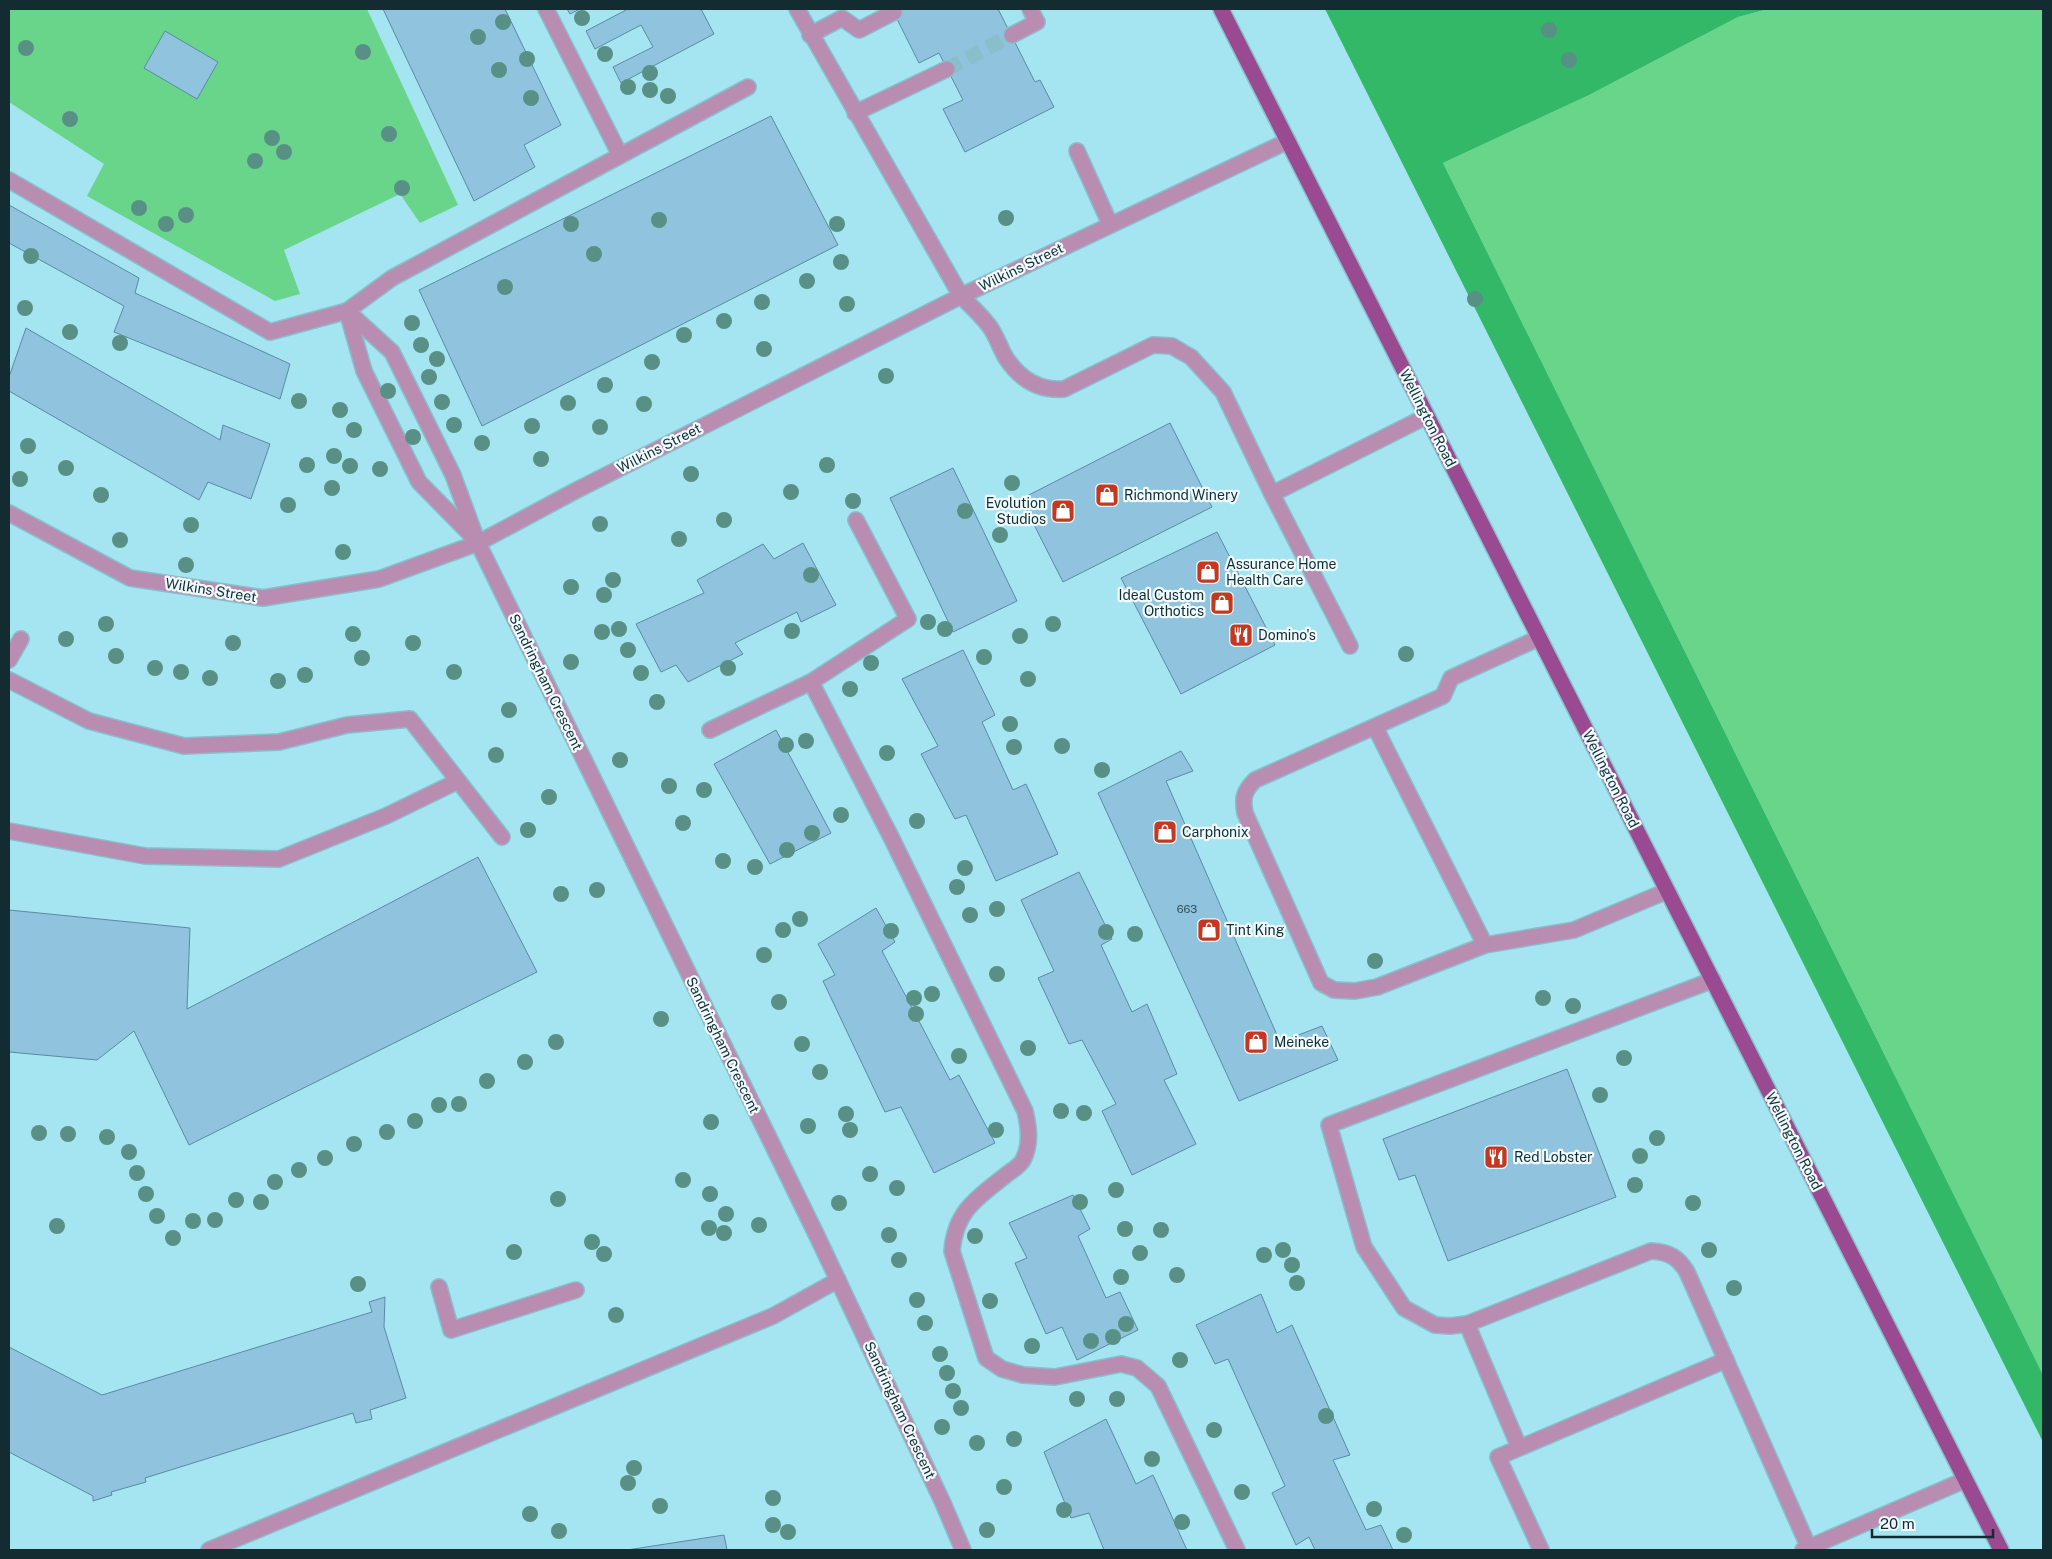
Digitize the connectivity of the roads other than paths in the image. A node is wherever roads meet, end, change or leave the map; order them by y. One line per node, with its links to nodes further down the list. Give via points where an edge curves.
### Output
1 (546, 9): 14 (street)
2 (797, 9): 7 (street)
3 (1030, 9): 8 (street, via 1037,22)
4 (1221, 9): 12 (main road, Wellington Road)
5 (894, 12): 6 (street, via 859,30)
6 (843, 14): 7 (street)
7 (810, 35): 11 (street)
8 (1012, 36)
9 (947, 68): 11 (street)
10 (748, 87): 14 (street)
11 (855, 113): 17 (street)
12 (1288, 141): 16 (street, Wilkins Street); 19 (main road, Wellington Road)
13 (1077, 151): 16 (street)
14 (620, 155): 18 (street, via 392,278)
15 (9, 180): 18 (street, via 270,332)
16 (1110, 224): 17 (street, Wilkins Street)
17 (961, 296): 20 (street, via 990,328 1007,359 1021,376 1036,386 1051,390 1069,387 1153,345 1172,346 1182,352 1197,363 1222,392); 23 (street, Wilkins Street)
18 (346, 311): 23 (street, via 392,352 453,475); 23 (street, via 364,371 419,482)
19 (1427, 416): 20 (street); 24 (main road, Wellington Road)
20 (1272, 494): 26 (street)
21 (9, 514): 23 (street, Wilkins Street, via 130,578 263,598 379,579)
22 (856, 520): 29 (street, via 908,619)
23 (478, 543): 38 (street, Sandringham Crescent)
24 (1539, 638): 30 (street, via 1451,678 1443,696); 35 (main road, Wellington Road)
25 (21, 639): 27 (street)
26 (1350, 646)
27 (9, 660)
28 (9, 680): 32 (street, via 88,721 184,746 279,742 347,725 410,719)
29 (811, 682): 31 (street); 48 (street, via 1026,1111 1028,1145 1022,1162 970,1204 953,1235 952,1250 986,1358 1002,1369 1023,1375 1055,1378 1122,1364 1138,1368 1149,1376 1158,1386)
30 (1375, 727): 36 (street); 36 (street, via 1255,780 1242,799 1245,813 1321,982 1334,990 1376,987)
31 (710, 730)
32 (458, 781): 33 (street, via 386,816 279,859 145,856); 34 (street)
33 (9, 831)
34 (502, 837)
35 (1667, 891): 36 (street, via 1574,930); 37 (main road, Wellington Road)
36 (1485, 945)
37 (1713, 980): 41 (street, via 1329,1125 1364,1247 1404,1308 1435,1325); 44 (main road, Wellington Road)
38 (838, 1280): 46 (street, via 773,1316); 47 (street, Sandringham Crescent)
39 (439, 1287): 40 (street, via 451,1330)
40 (576, 1290)
41 (1467, 1324): 42 (street, via 1651,1252 1662,1252 1680,1260); 43 (street)
42 (1726, 1360): 43 (street); 45 (street)
43 (1519, 1447): 49 (street, via 1498,1457)
44 (1965, 1480): 45 (street); 50 (main road, Wellington Road)
45 (1806, 1549)
46 (209, 1550)
47 (964, 1550)
48 (1237, 1550)
49 (1541, 1550)
50 (2001, 1550)

